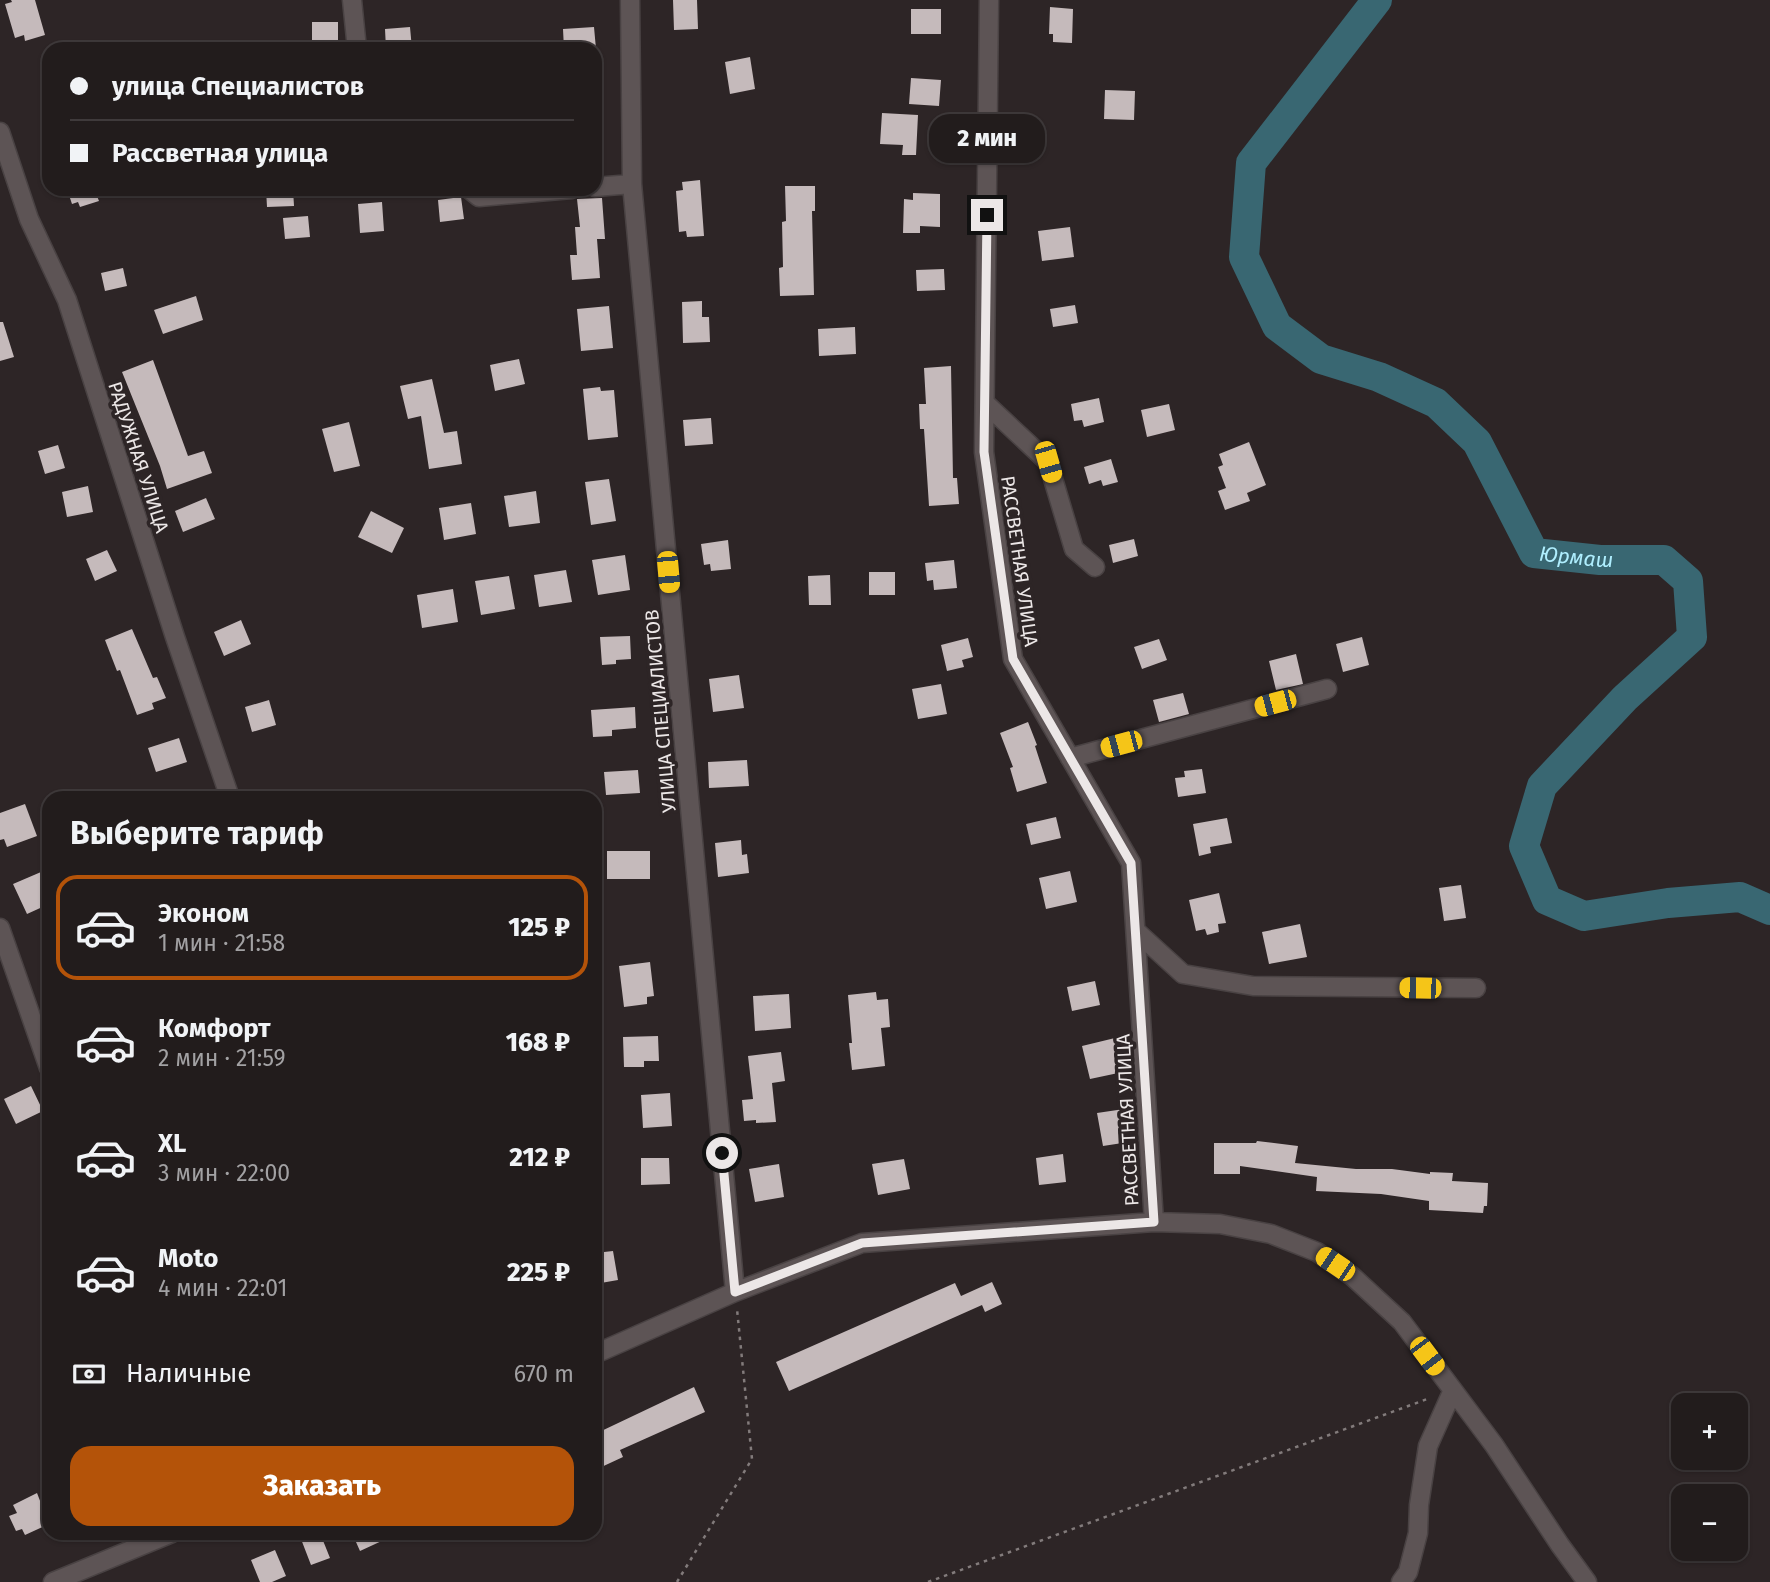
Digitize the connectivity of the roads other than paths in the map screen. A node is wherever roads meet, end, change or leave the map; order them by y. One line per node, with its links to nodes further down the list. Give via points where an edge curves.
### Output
1 (352, 0): 4 (street)
2 (629, 0): 6 (street, УЛИЦА СПЕЦИАЛИСТОВ)
3 (989, 0): 8 (street, РАССВЕТНАЯ УЛИЦА)
4 (356, 42)
5 (0, 132): 12 (street, РАДУЖНАЯ УЛИЦА, via 29,219 67,300)
6 (632, 184): 7 (street); 18 (street, УЛИЦА СПЕЦИАЛИСТОВ)
7 (602, 186)
8 (985, 403): 9 (street, via 1048,462 1074,549); 11 (street, РАССВЕТНАЯ УЛИЦА, via 984,452 1013,659)
9 (1095, 567)
10 (1327, 689): 11 (street)
11 (1070, 758): 14 (street, РАССВЕТНАЯ УЛИЦА, via 1131,863)
12 (228, 791)
13 (0, 928): 16 (street)
14 (1137, 932): 15 (street, via 1183,974 1254,986); 17 (street, РАССВЕТНАЯ УЛИЦА)
15 (1476, 988)
16 (42, 1048)
17 (1154, 1222): 18 (street, via 862,1243); 20 (street, via 1220,1224 1271,1234 1317,1252 1352,1276 1402,1322)
18 (735, 1292): 19 (street)
19 (602, 1351)
20 (1453, 1390): 23 (street, via 1428,1446 1418,1532); 24 (street)
21 (155, 1540): 22 (street)
22 (53, 1582)
23 (1401, 1582)
24 (1587, 1582)

